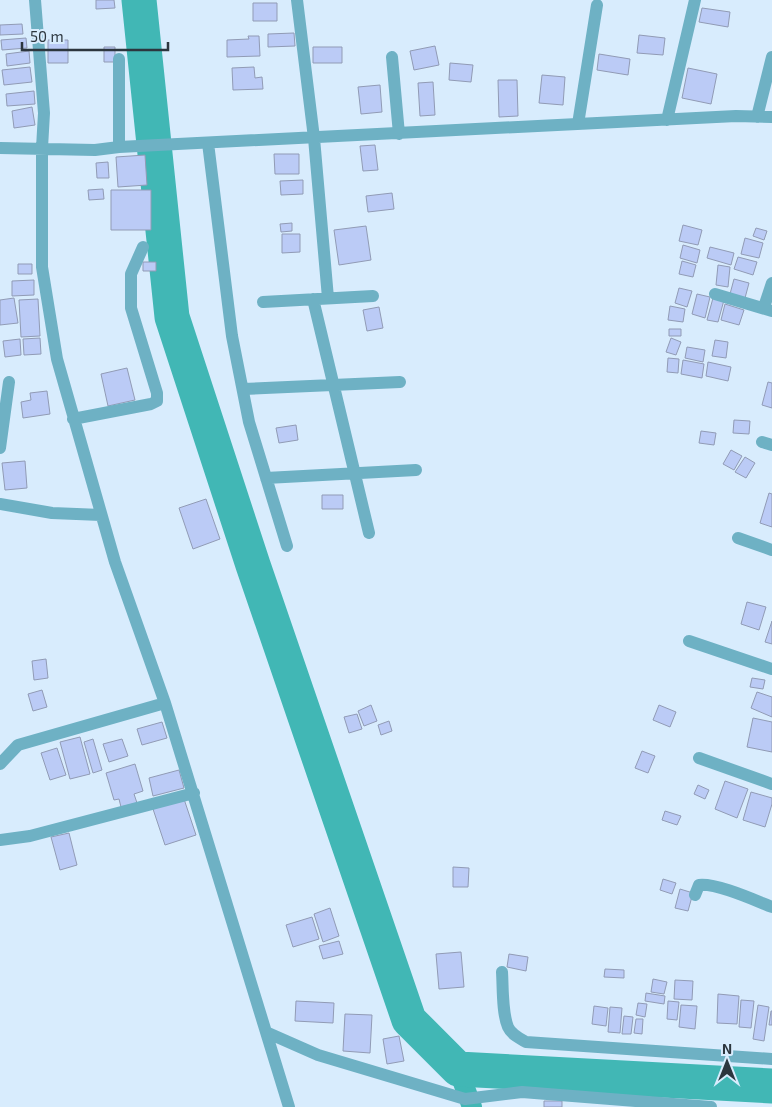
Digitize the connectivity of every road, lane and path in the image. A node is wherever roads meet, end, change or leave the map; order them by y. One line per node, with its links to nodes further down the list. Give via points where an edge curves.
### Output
1 (35, 0): 17 (street, via 44,113)
2 (297, 0): 13 (street)
3 (695, 0): 10 (street)
4 (597, 5): 11 (street)
5 (392, 57): 12 (street)
6 (772, 57): 8 (street)
7 (119, 59): 15 (street)
8 (757, 117): 9 (street); 10 (street)
9 (772, 117)
10 (667, 120): 11 (street)
11 (578, 124): 12 (street)
12 (398, 134): 13 (street)
13 (314, 138): 14 (street); 22 (street)
14 (203, 144): 15 (street); 29 (street)
15 (119, 147): 17 (street, via 95,150)
16 (0, 148): 17 (street)
17 (42, 148): 30 (street, via 42,267 57,359)
18 (143, 247): 30 (street, via 131,274 131,308 157,401)
19 (772, 283): 25 (street)
20 (715, 294): 25 (street)
21 (373, 296): 22 (street)
22 (328, 298): 23 (street)
23 (313, 299): 24 (street); 28 (street)
24 (263, 302)
25 (768, 309)
26 (9, 382): 31 (street)
27 (400, 382): 28 (street)
28 (333, 384): 29 (street); 33 (street)
29 (243, 389): 34 (street)
30 (73, 420): 36 (street)
31 (0, 448)
32 (416, 470): 33 (street)
33 (354, 472): 34 (street); 37 (street)
34 (266, 478): 39 (street)
35 (0, 504): 36 (street, via 52,513)
36 (101, 515): 43 (street)
37 (369, 533)
38 (738, 538): 40 (street)
39 (287, 546)
40 (772, 550)
41 (689, 641): 42 (street)
42 (772, 669)
43 (165, 703): 45 (street, via 18,745); 47 (street)
44 (699, 758): 46 (street)
45 (0, 764)
46 (772, 784)
47 (194, 793): 48 (street, via 30,836); 52 (street)
48 (0, 840)
49 (695, 896): 50 (street, via 699,885 705,884)
50 (772, 907)
51 (502, 972): 53 (street, via 508,1028 526,1042)
52 (268, 1033): 54 (street, via 318,1055 465,1099); 55 (street)
53 (772, 1059)
54 (487, 1102): 56 (street, via 522,1092)
55 (290, 1107)
56 (711, 1107)

